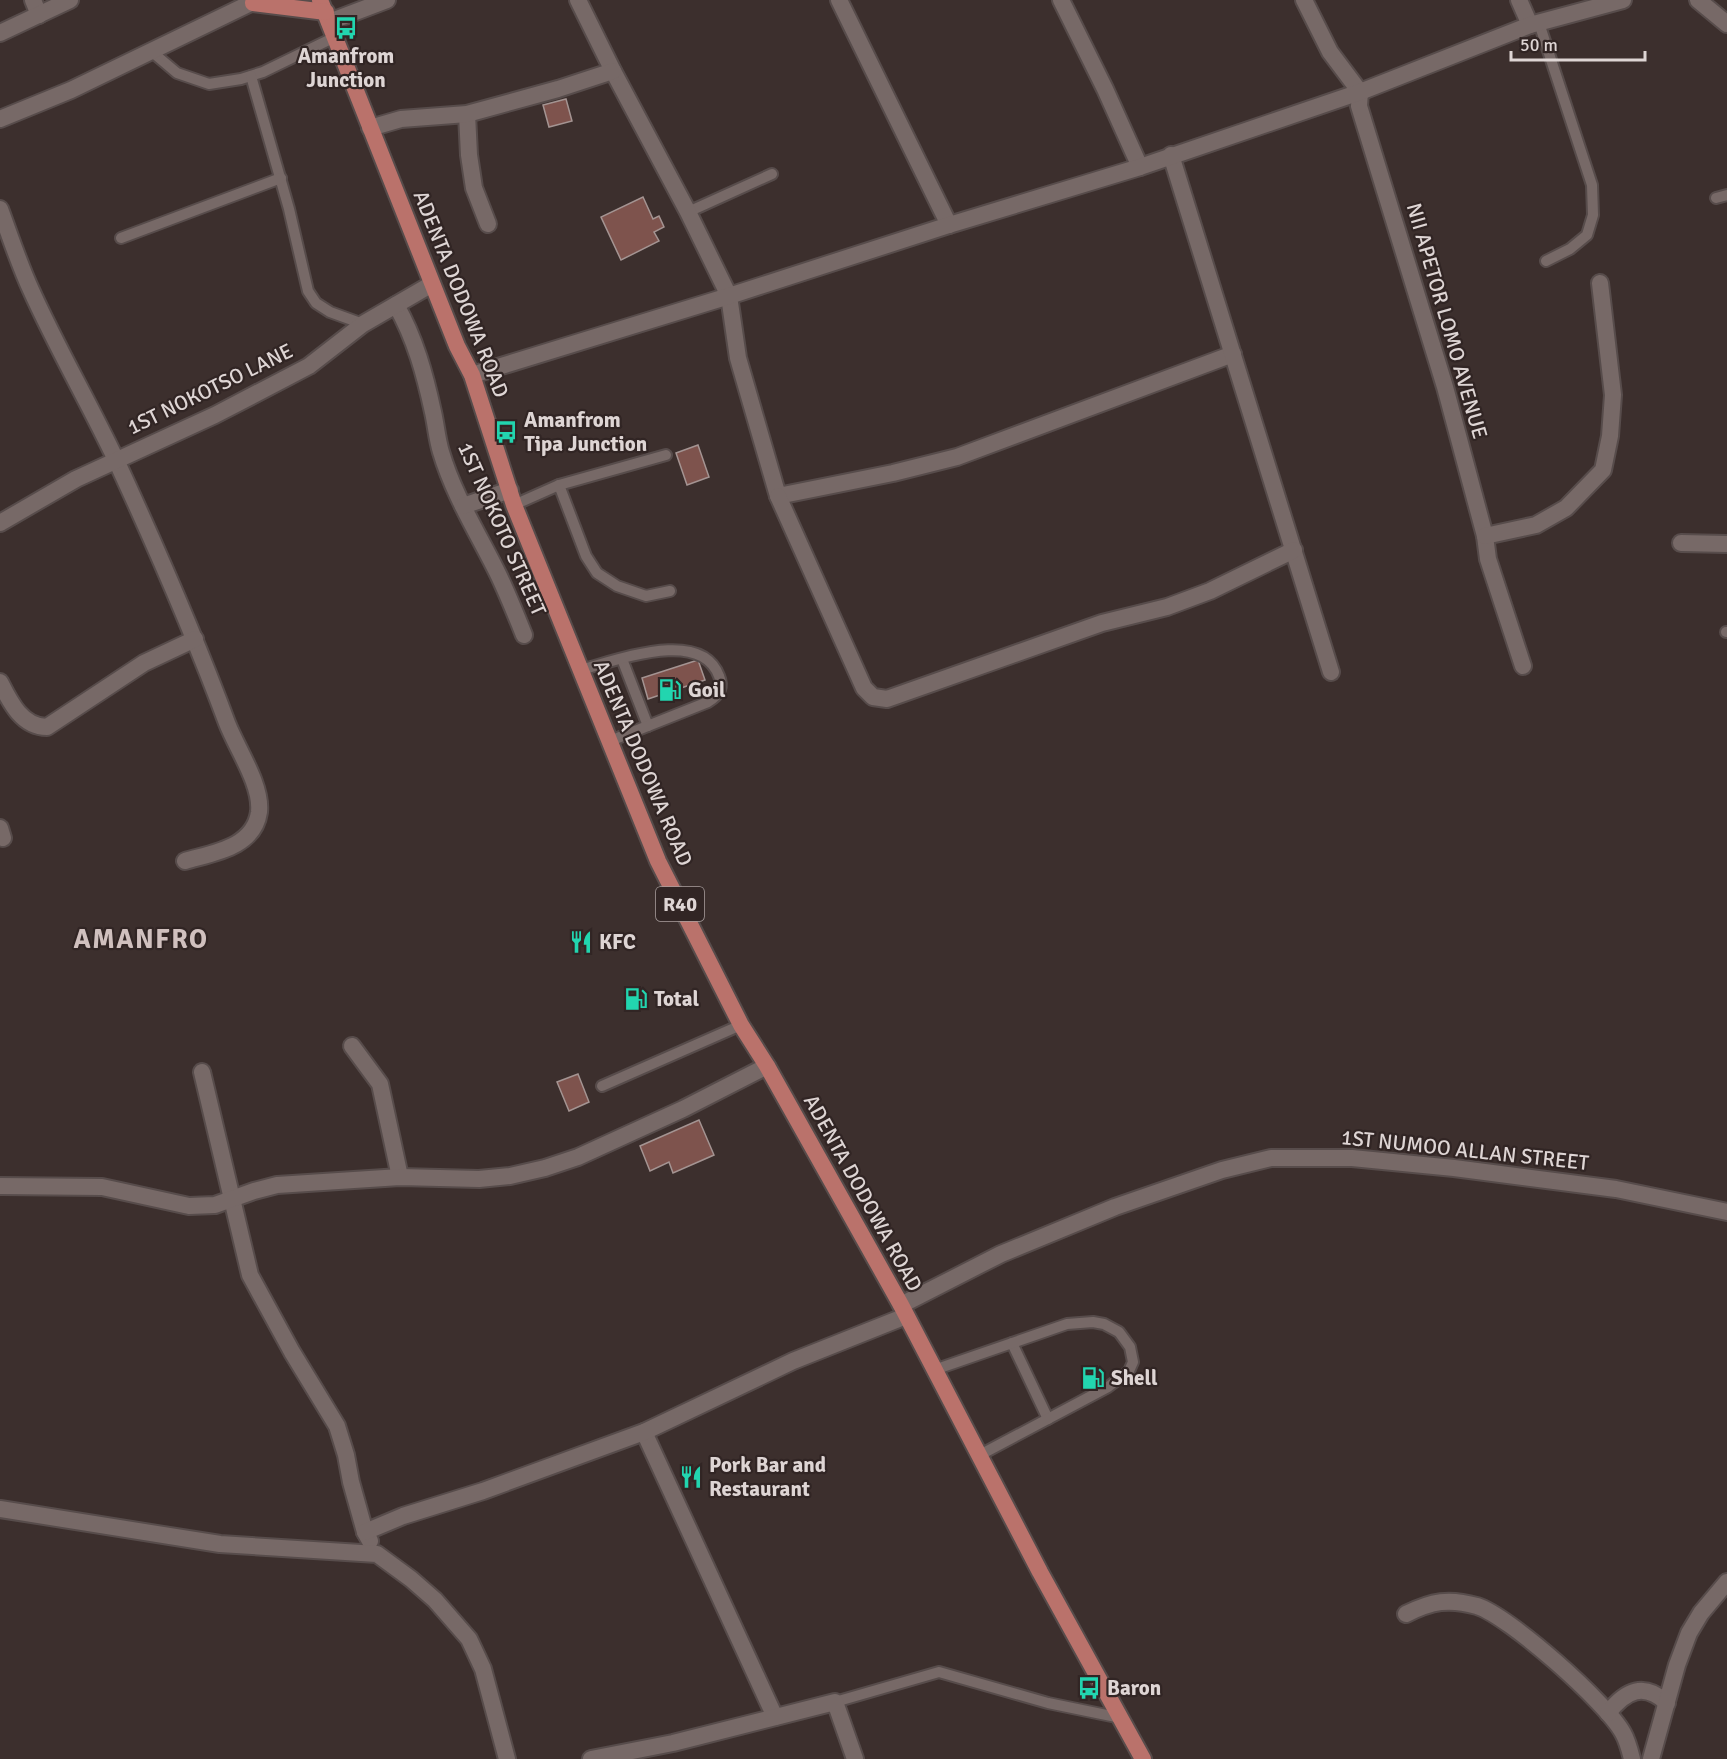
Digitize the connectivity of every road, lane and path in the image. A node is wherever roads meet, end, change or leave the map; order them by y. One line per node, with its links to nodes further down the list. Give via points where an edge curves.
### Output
1 (70, 0): 11 (street)
2 (387, 0): 12 (street)
3 (578, 0): 17 (street)
4 (839, 0): 32 (street)
5 (1061, 0): 24 (street)
6 (1304, 0): 19 (street, NII APETOR LOMO AVENUE, via 1330,52)
7 (1519, 0): 13 (street)
8 (1623, 0): 13 (street)
9 (1698, 0): 14 (street)
10 (255, 1): 12 (main road); 16 (street)
11 (36, 7): 15 (street)
12 (327, 18): 18 (lane); 22 (main road, ADENTA DODOWA ROAD / R40)
13 (1534, 24): 19 (street); 34 (lane, via 1592,185 1593,215 1587,235)
14 (1727, 24)
15 (0, 33)
16 (152, 51): 18 (lane, via 177,73 209,84); 21 (street)
17 (612, 70): 20 (street); 30 (street)
18 (251, 76): 26 (lane)
19 (1359, 92): 23 (street); 49 (street, NII APETOR LOMO AVENUE, via 1359,106 1442,376)
20 (467, 114): 22 (street, via 401,120); 31 (street, via 474,188)
21 (0, 119)
22 (370, 128): 36 (main road, ADENTA DODOWA ROAD / R40)
23 (1171, 155): 24 (street); 40 (street)
24 (1140, 167): 32 (street)
25 (772, 174): 30 (lane)
26 (281, 178): 33 (lane); 39 (lane, via 308,291 316,303 330,312)
27 (1727, 195): 28 (lane)
28 (1716, 198)
29 (0, 209): 43 (street, via 31,289)
30 (688, 212): 37 (street)
31 (488, 224)
32 (949, 225): 37 (street)
33 (121, 238)
34 (1546, 261)
35 (1599, 283): 49 (street, via 1613,395 1603,470 1566,508 1536,525)
36 (432, 284): 38 (street, 1ST NOKOTSO LANE); 41 (main road, ADENTA DODOWA ROAD / R40)
37 (729, 296): 41 (street); 45 (street, via 738,358)
38 (396, 305): 39 (street, 1ST NOKOTSO LANE); 47 (street, 1ST NOKOTO STREET, via 409,327 431,402 440,451)
39 (363, 324): 43 (street, 1ST NOKOTSO LANE, via 309,366)
40 (1233, 354): 45 (street, via 957,457); 52 (street)
41 (472, 375): 46 (main road, ADENTA DODOWA ROAD / R40)
42 (666, 455): 44 (lane)
43 (116, 460): 48 (street, 1ST NOKOTSO LANE); 55 (street)
44 (559, 485): 46 (lane); 53 (lane, via 586,556 597,573 617,586 646,596)
45 (778, 496): 52 (street, via 864,688 873,697 887,699 1102,623 1167,608)
46 (512, 498): 47 (street); 58 (main road, ADENTA DODOWA ROAD / R40)
47 (463, 506): 54 (street, 1ST NOKOTO STREET)
48 (0, 523)
49 (1485, 536): 57 (street, NII APETOR LOMO AVENUE, via 1488,559)
50 (1681, 543): 51 (street)
51 (1727, 544)
52 (1294, 550): 59 (street)
53 (670, 591)
54 (524, 635)
55 (195, 639): 60 (street, via 144,663 47,727 21,716); 63 (street, via 257,790 259,811 256,825 234,846)
56 (622, 659): 58 (lane); 61 (lane); 61 (lane, via 683,650 710,660 719,675 722,685 717,697)
57 (1523, 666)
58 (580, 670): 62 (main road, ADENTA DODOWA ROAD / R40)
59 (1332, 672)
60 (0, 682)
61 (648, 726): 62 (lane)
62 (610, 741): 64 (main road, ADENTA DODOWA ROAD / R40, via 658,861)
63 (185, 861)
64 (741, 1025): 66 (main road, ADENTA DODOWA ROAD / R40); 68 (lane)
65 (352, 1046): 69 (street, via 381,1084)
66 (767, 1066): 69 (street, via 684,1109 578,1157 545,1167 479,1179); 73 (main road, ADENTA DODOWA ROAD / R40)
67 (202, 1072): 71 (street)
68 (603, 1086)
69 (400, 1177): 71 (street, via 277,1185)
70 (0, 1186): 71 (street, via 102,1187 189,1206 215,1205)
71 (233, 1199): 80 (street, via 250,1275 337,1426)
72 (1727, 1212): 73 (street, 1ST NUMOO ALLAN STREET, via 1616,1190 1454,1168 1352,1158 1271,1158 1222,1170 1115,1207 1001,1254)
73 (903, 1311): 75 (main road, ADENTA DODOWA ROAD / R40); 77 (street, 1ST NUMOO ALLAN STREET)
74 (1012, 1343): 75 (lane); 76 (lane); 76 (lane, via 1068,1324 1093,1322 1119,1332 1130,1347 1129,1371 1108,1387)
75 (934, 1370): 78 (main road, ADENTA DODOWA ROAD / R40)
76 (1048, 1419): 78 (lane)
77 (644, 1432): 80 (street, 1ST NUMOO ALLAN STREET); 87 (street)
78 (978, 1456): 88 (main road, ADENTA DODOWA ROAD / R40)
79 (0, 1509): 81 (street, via 220,1544)
80 (365, 1532): 81 (street)
81 (377, 1554): 89 (street, via 427,1593 469,1639 483,1669)
82 (1727, 1582): 85 (street, via 1689,1633)
83 (1406, 1614): 86 (street, via 1440,1601 1480,1607 1540,1649)
84 (835, 1702): 87 (street); 88 (lane, via 939,1672 1048,1703); 91 (street)
85 (1667, 1703): 86 (street, via 1649,1690 1639,1690 1627,1695); 94 (street)
86 (1608, 1713): 93 (street, via 1623,1733)
87 (775, 1717): 90 (street)
88 (1121, 1718): 92 (main road, ADENTA DODOWA ROAD / R40)
89 (507, 1759)
90 (591, 1759)
91 (855, 1759)
92 (1143, 1759)
93 (1632, 1759)
94 (1651, 1759)

